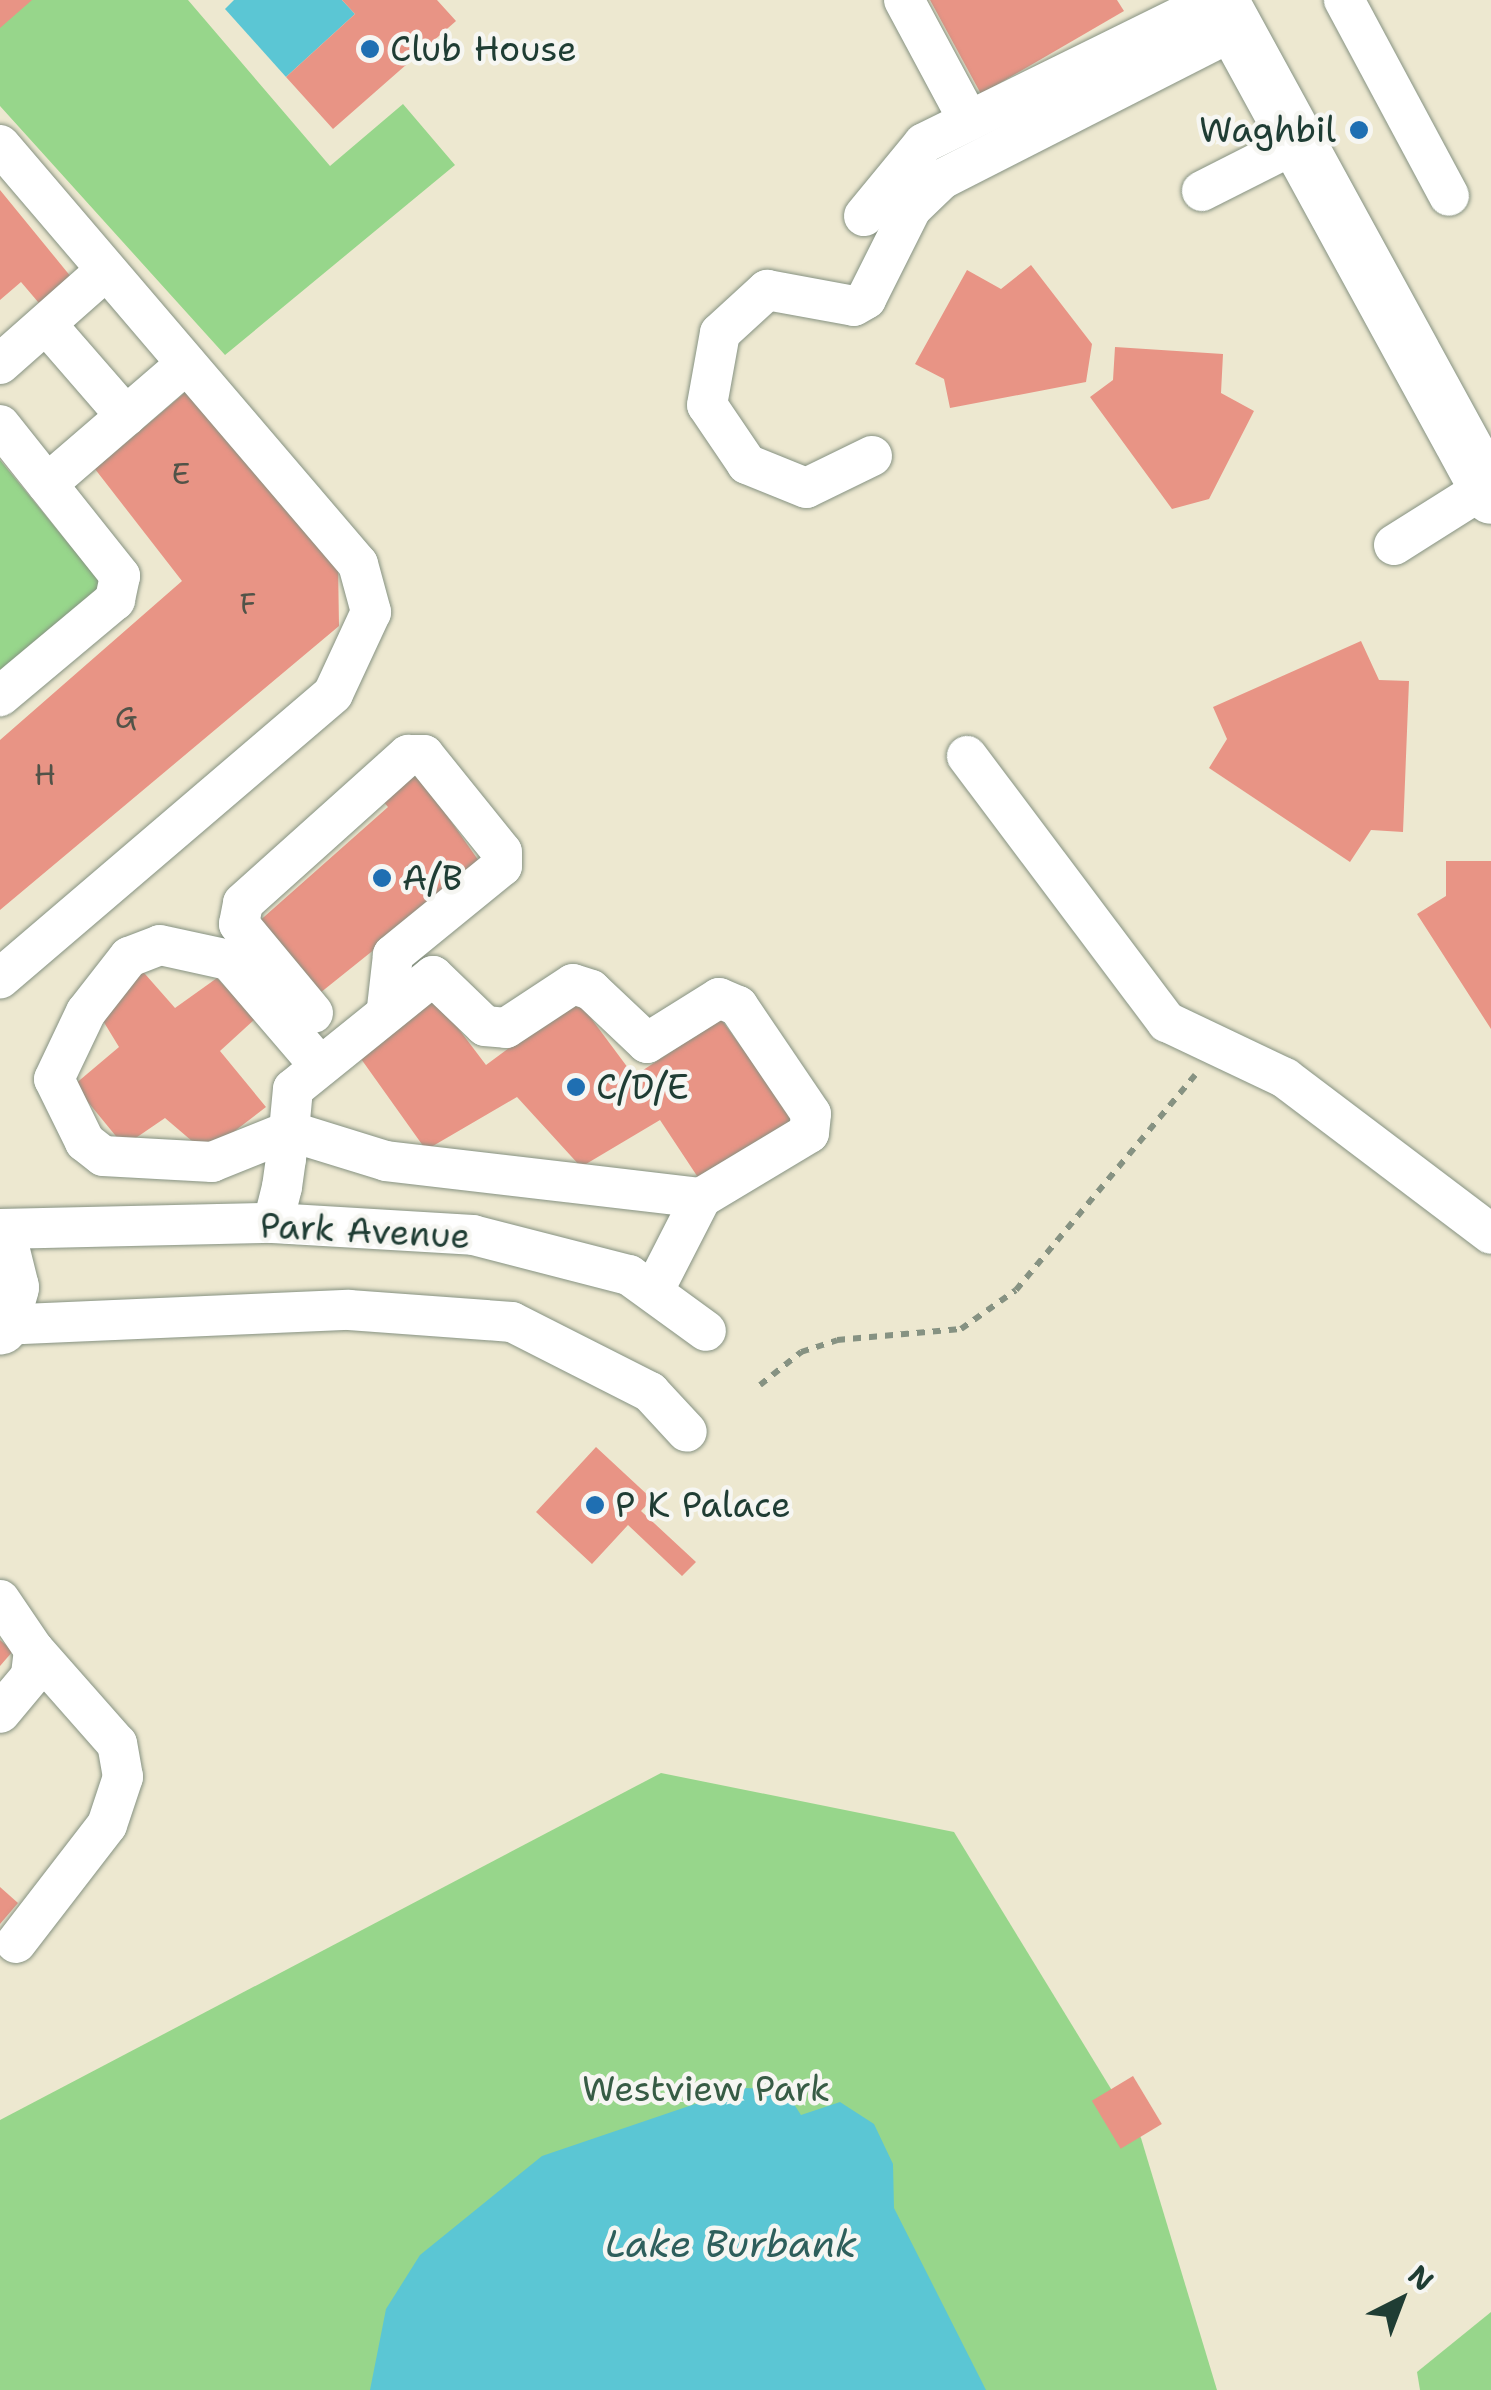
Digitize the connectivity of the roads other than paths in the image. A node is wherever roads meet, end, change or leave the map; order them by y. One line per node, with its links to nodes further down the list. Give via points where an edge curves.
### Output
1 (904, 0): 5 (street)
2 (1344, 0): 9 (street)
3 (1224, 10): 4 (street); 6 (main road); 17 (street, via 942,180 911,209 866,299 854,306 767,290 720,333 707,405 746,464 806,488)
4 (1146, 15): 5 (street)
5 (970, 121): 10 (street, via 924,142)
6 (1297, 143): 8 (street); 19 (main road)
7 (0, 146): 11 (street)
8 (1202, 191)
9 (1449, 196)
10 (864, 216)
11 (106, 272): 12 (street); 14 (street)
12 (46, 324): 13 (street); 15 (street)
13 (0, 364)
14 (186, 364): 15 (street); 23 (street, via 358,564 371,612 333,694)
15 (126, 416): 18 (street)
16 (0, 424): 18 (street)
17 (872, 456)
18 (46, 484): 21 (street, via 120,576 115,600)
19 (1488, 491): 20 (street)
20 (1394, 545)
21 (0, 696)
22 (968, 756): 30 (street, via 1166,1022 1285,1078)
23 (0, 978)
24 (386, 1008): 25 (street); 25 (street, via 393,955 502,866 502,852 424,755 408,756 243,903 239,924); 27 (street, via 433,976 486,1026 506,1028 573,984 591,990 647,1043 720,998 738,1006 811,1114 809,1133)
25 (330, 1056): 26 (street, via 293,1089); 26 (street, via 229,960 160,945 128,956 60,1055 54,1079 85,1142 104,1156 212,1162)
26 (289, 1131): 27 (street, via 386,1161); 28 (street)
27 (702, 1198): 32 (street)
28 (273, 1223): 29 (street, Park Avenue); 32 (street, Park Avenue, via 474,1236)
29 (0, 1228)
30 (1491, 1234)
31 (0, 1242): 33 (main road, via 11,1287)
32 (654, 1290): 34 (street, Park Avenue)
33 (0, 1326): 35 (street, via 349,1310 512,1322 650,1392)
34 (706, 1331)
35 (688, 1432)
36 (0, 1600): 37 (street)
37 (34, 1650): 38 (street, via 31,1676); 39 (street, via 117,1744 123,1777 107,1825)
38 (0, 1713)
39 (16, 1943)

